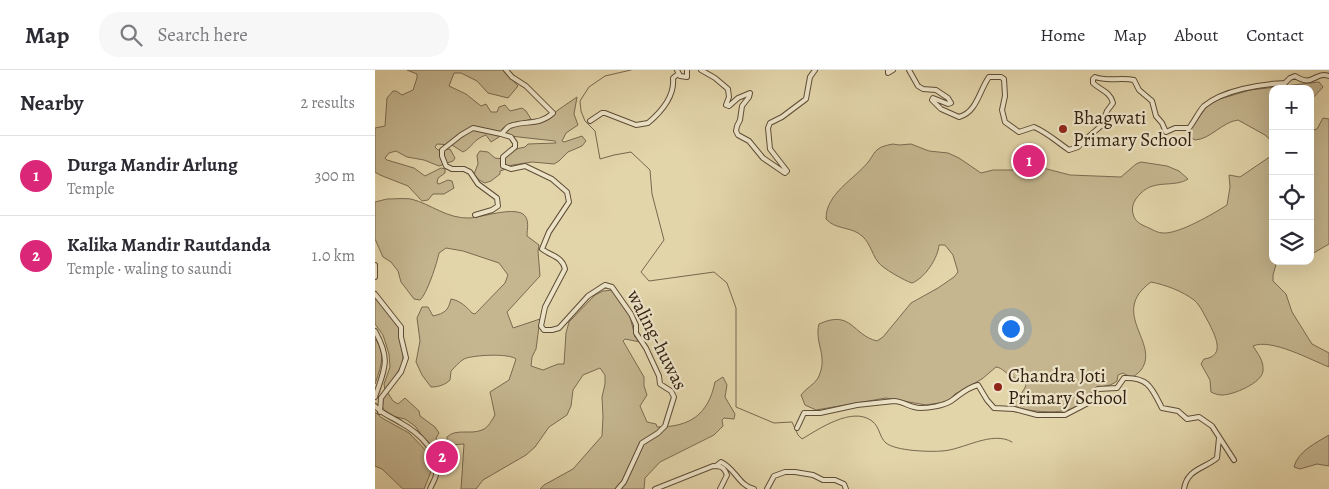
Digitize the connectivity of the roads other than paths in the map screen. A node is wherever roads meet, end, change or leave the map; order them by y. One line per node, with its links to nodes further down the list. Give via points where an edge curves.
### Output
1 (506, 70): 11 (street, via 553,113 538,121 509,126)
2 (687, 70): 8 (street, via 687,77)
3 (701, 70): 4 (street, via 728,89 726,105 750,93 742,106 736,131 741,138 752,143 763,158 785,173 787,171 770,149 768,128 770,123 806,99 810,77)
4 (815, 70)
5 (887, 70): 6 (street, via 888,73)
6 (893, 70)
7 (909, 70): 9 (street, via 918,86 936,90 948,98 951,103 948,104 933,98 941,109 959,117 969,112 989,77 1001,77 1005,79 1002,110 1005,122 1019,132 1035,127 1069,150 1078,147 1101,126 1113,103 1106,91 1093,83 1095,77 1105,81 1134,80 1152,102 1166,132 1189,128 1202,108 1222,95 1285,83 1295,76 1303,81)
8 (678, 72): 10 (street, via 673,78 668,100 649,124 636,125 605,113)
9 (1329, 76)
10 (590, 121)
11 (501, 134): 12 (street, via 473,128 442,150 445,166 470,172 478,184 497,198 498,206 493,210); 26 (street, waling-huwas, via 511,137 515,143 503,158 503,166 511,169 525,166 551,179 567,192 569,202 542,249 557,256 565,269 545,307 541,326 544,330 559,328 588,296 605,285 612,287 636,324 636,333 646,348 660,384 674,397 665,426 642,443)
12 (475, 215)
13 (375, 265): 14 (street)
14 (375, 277)
15 (375, 294): 20 (street, via 401,327 406,358 401,372 381,398)
16 (375, 331): 17 (street, via 384,349 386,364)
17 (376, 390): 18 (street)
18 (375, 396)
19 (375, 406): 20 (street)
20 (380, 412): 25 (street, via 414,431 431,449 437,464)
21 (797, 428): 22 (street, via 804,413 893,401 921,408 945,404 978,385 994,408 1037,415 1065,415 1088,402 1098,389 1117,388 1124,378 1130,378 1148,384 1161,408 1178,411 1187,419 1202,418)
22 (1219, 438): 23 (street); 32 (street, via 1217,458 1191,474)
23 (1234, 460)
24 (715, 466): 27 (street); 28 (street, via 725,469 727,475); 29 (street, via 721,462 727,465 743,485)
25 (430, 489)
26 (618, 489)
27 (655, 489)
28 (720, 489)
29 (754, 489)
30 (767, 489): 31 (street, via 774,476 785,472 840,481)
31 (846, 489)
32 (1184, 489)

